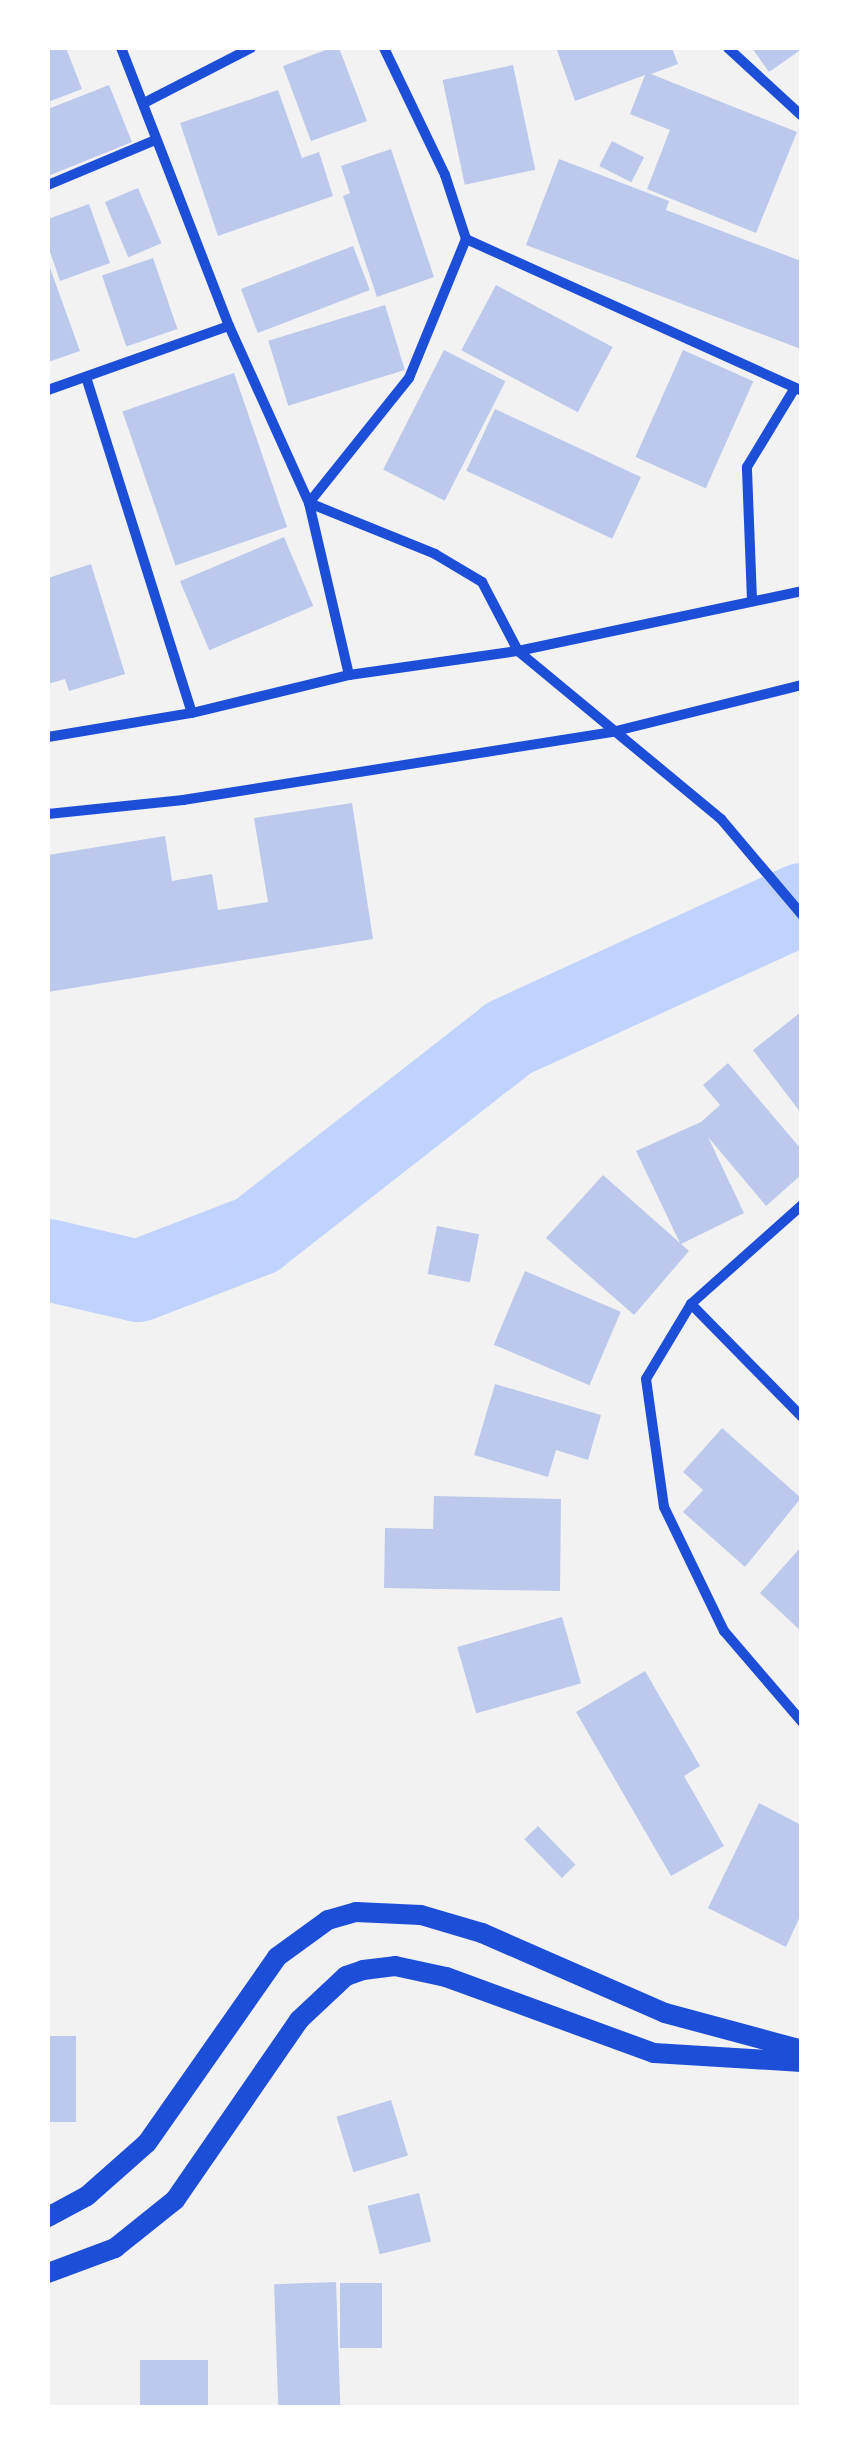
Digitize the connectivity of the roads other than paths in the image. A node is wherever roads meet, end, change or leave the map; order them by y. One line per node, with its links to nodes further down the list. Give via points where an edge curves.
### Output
1 (120, 48): 5 (street)
2 (251, 48): 5 (street)
3 (384, 48): 9 (street, via 445,175)
4 (728, 48): 6 (street)
5 (144, 103): 7 (street)
6 (802, 116)
7 (155, 140): 8 (street); 10 (street)
8 (48, 186)
9 (466, 239): 13 (street); 14 (street, via 409,378)
10 (230, 326): 11 (street); 14 (street)
11 (86, 378): 12 (street); 20 (street)
12 (48, 390)
13 (797, 391): 16 (street, via 747,467)
14 (309, 503): 17 (street, via 436,554 482,582); 18 (street)
15 (802, 592): 16 (street)
16 (752, 600): 17 (street)
17 (518, 650): 18 (street); 21 (street)
18 (348, 675): 20 (street)
19 (802, 684): 21 (street)
20 (192, 713): 22 (street)
21 (612, 732): 23 (street); 24 (street, via 721,819)
22 (48, 738)
23 (48, 814)
24 (802, 915)
25 (802, 1204): 26 (street)
26 (691, 1304): 27 (street); 28 (street, via 646,1379 664,1507 724,1631)
27 (802, 1418)
28 (802, 1722)
29 (802, 2050): 31 (main road, via 665,2013 482,1933 420,1915 356,1912 328,1920 277,1957 147,2143 98,2188)
30 (802, 2062): 32 (main road, via 712,2062 654,2053 446,1977 395,1966 364,1970 324,1994 299,2020 176,2200 115,2248)
31 (48, 2217)
32 (48, 2273)

